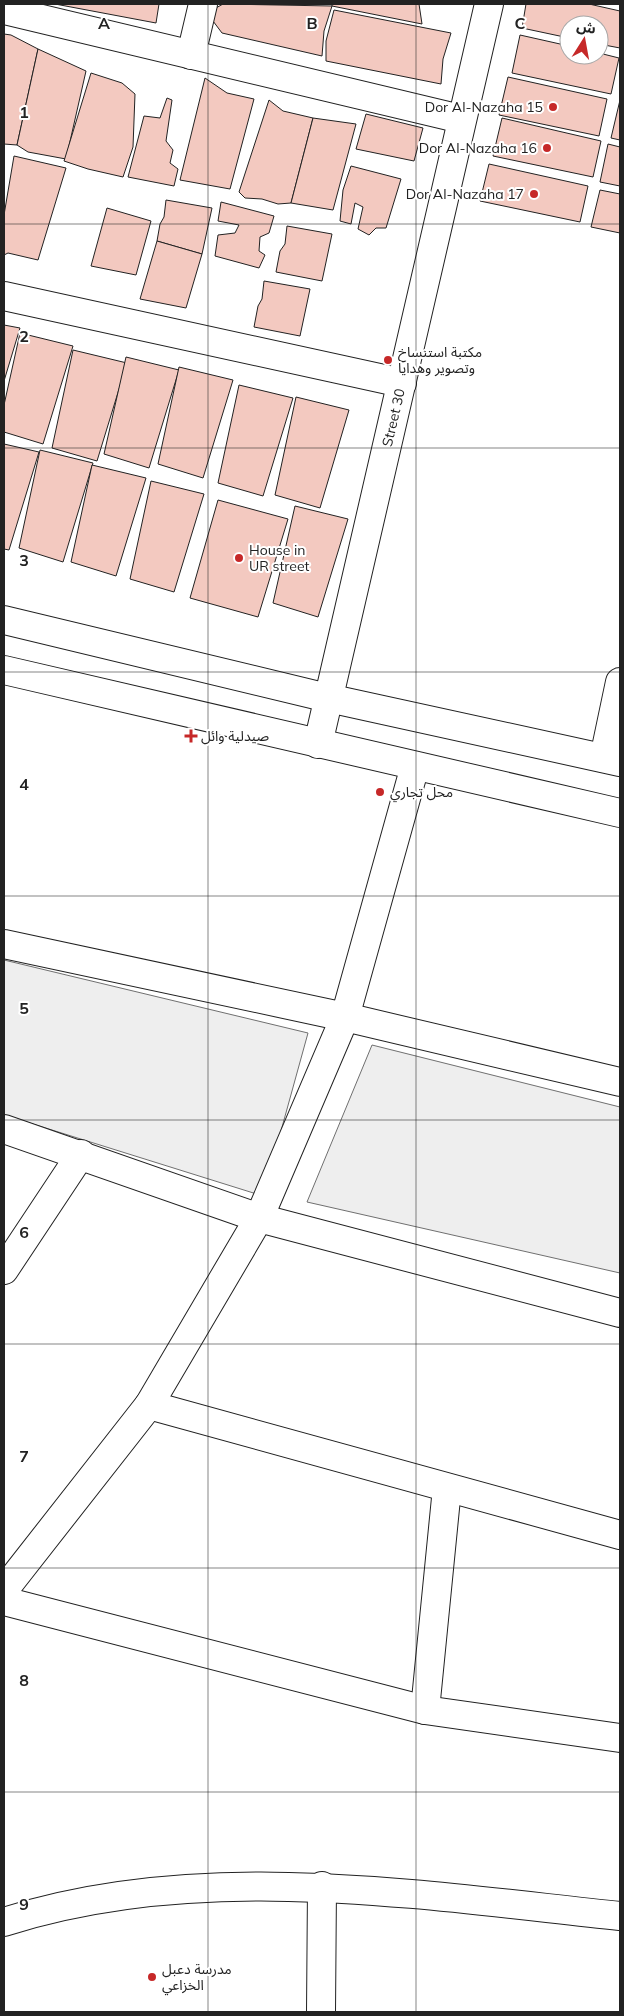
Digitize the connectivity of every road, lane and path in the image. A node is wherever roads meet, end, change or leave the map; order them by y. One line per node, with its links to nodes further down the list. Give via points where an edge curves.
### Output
1 (203, 4): 4 (street)
2 (489, 4): 5 (street, Street 30)
3 (4, 10): 4 (street)
4 (192, 55): 5 (street)
5 (461, 119): 7 (street, Street 30)
6 (4, 296): 7 (street)
7 (402, 383): 11 (street, Street 30)
8 (4, 620): 11 (street)
9 (4, 670): 12 (street)
10 (620, 682): 13 (street)
11 (328, 698): 12 (street, Street 30); 13 (street)
12 (318, 744): 14 (street)
13 (612, 760)
14 (415, 766): 15 (street); 17 (street)
15 (620, 813)
16 (4, 944): 17 (street)
17 (345, 1017): 18 (street); 21 (street)
18 (620, 1082)
19 (4, 1129): 20 (street)
20 (81, 1154): 21 (street); 22 (street)
21 (259, 1218): 23 (street); 24 (street)
22 (4, 1270)
23 (620, 1313)
24 (149, 1405): 25 (street); 27 (street)
25 (447, 1488): 26 (street); 29 (street)
26 (620, 1535)
27 (4, 1590)
28 (4, 1601): 29 (street)
29 (425, 1710): 30 (street)
30 (620, 1738)
31 (322, 1886): 32 (street); 33 (street, via 169,1891 36,1912); 34 (street)
32 (620, 1916)
33 (4, 1922)
34 (320, 2012)

